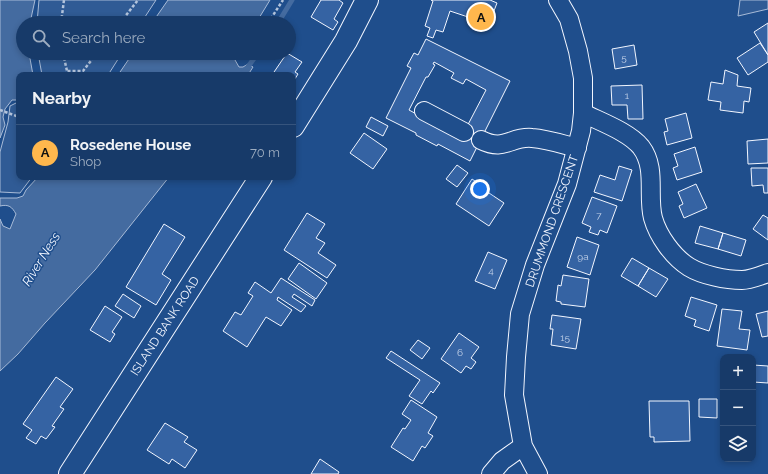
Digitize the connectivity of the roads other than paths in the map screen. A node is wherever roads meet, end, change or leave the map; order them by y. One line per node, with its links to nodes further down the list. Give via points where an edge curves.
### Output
1 (367, 0): 5 (main road, via 346,41)
2 (558, 0): 4 (street, DRUMMOND CRESCENT, via 569,19 578,51 583,78)
3 (424, 111): 6 (street)
4 (583, 113): 8 (street, DRUMMOND CRESCENT); 10 (street, via 619,131 641,146 650,167 653,218 665,242 676,256 689,267 716,278 743,280)
5 (296, 121)
6 (464, 132)
7 (481, 140): 8 (street, via 488,144 501,145 530,138)
8 (577, 148): 11 (street, DRUMMOND CRESCENT, via 568,184 535,265 520,314 514,395)
9 (259, 180): 13 (main road, ISLAND BANK ROAD)
10 (768, 273)
11 (524, 446): 12 (street); 14 (street, DRUMMOND CRESCENT)
12 (500, 470)
13 (70, 474)
14 (538, 474)

